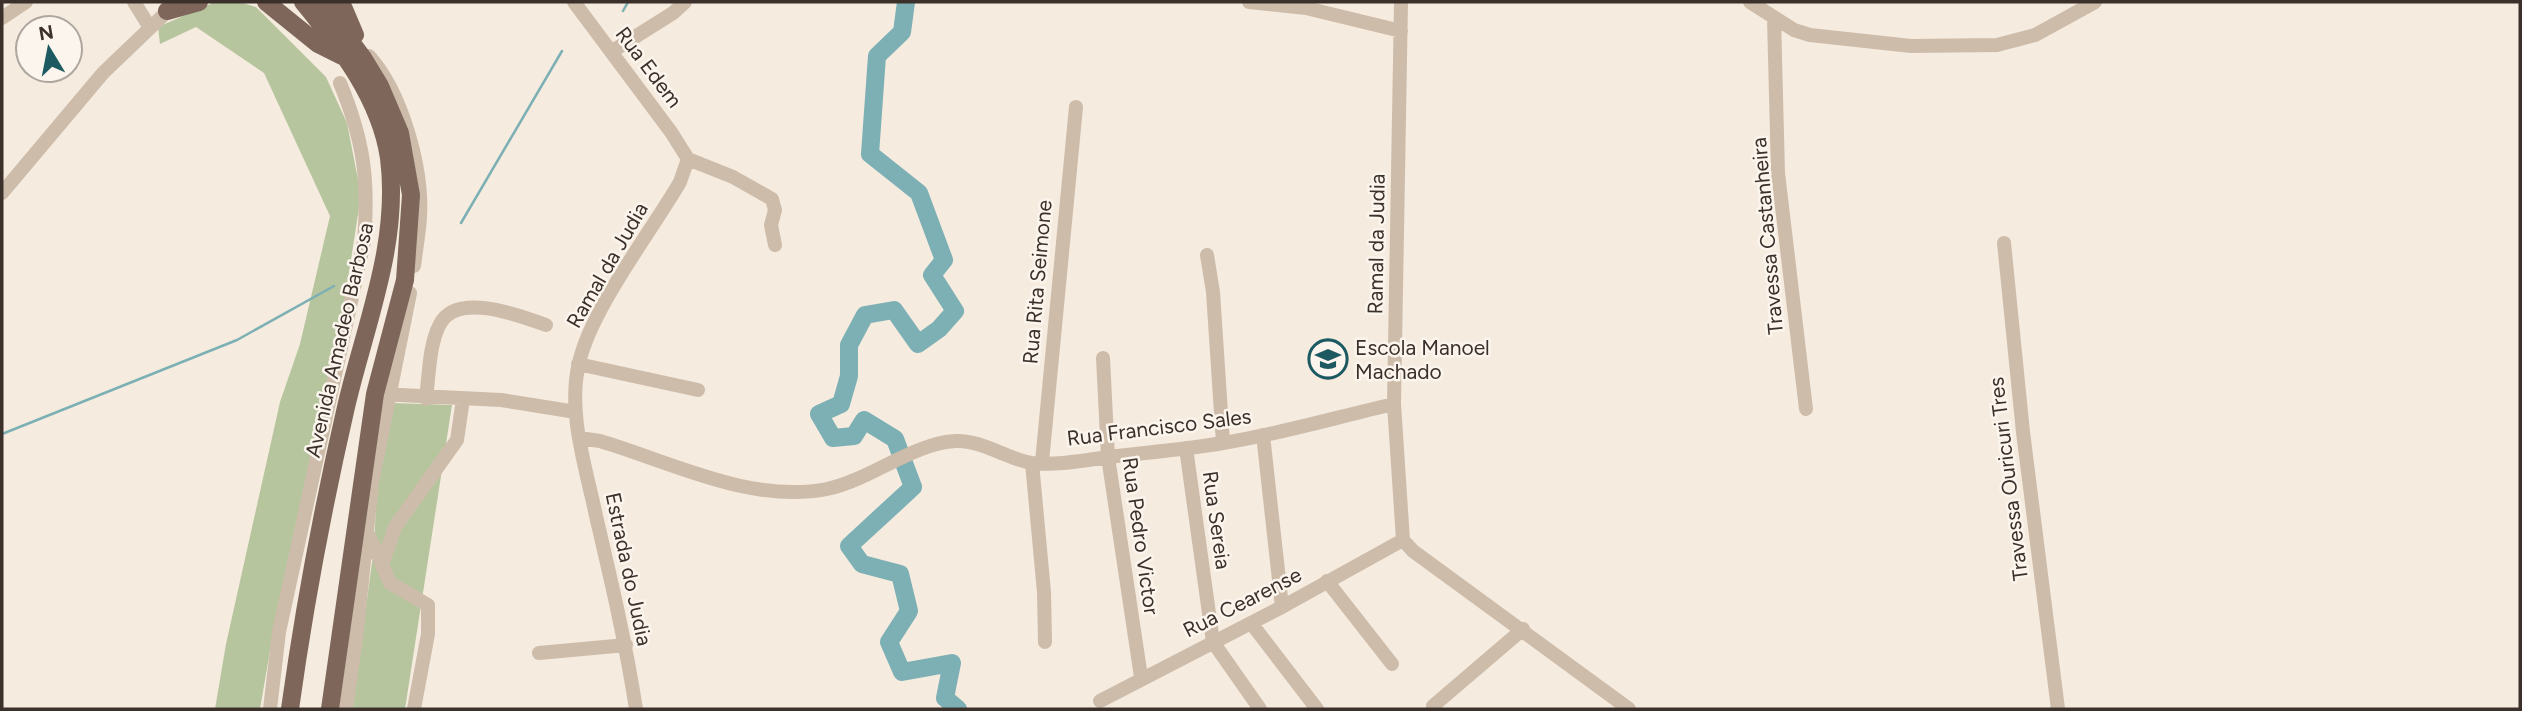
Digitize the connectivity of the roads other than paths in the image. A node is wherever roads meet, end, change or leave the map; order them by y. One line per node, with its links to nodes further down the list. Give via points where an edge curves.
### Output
1 (26, 2): 15 (street)
2 (134, 2): 17 (street)
3 (199, 2): 14 (main road)
4 (266, 2): 20 (main road, via 318,44)
5 (303, 2): 20 (main road, Avenida Amadeo Barbosa)
6 (321, 2): 20 (main road, Avenida Amadeo Barbosa)
7 (341, 2): 20 (main road)
8 (574, 2): 19 (street, Rua Edem)
9 (685, 2): 19 (street)
10 (1249, 2): 18 (street, via 1306,8)
11 (1401, 2): 18 (street, Ramal da Judia)
12 (1750, 2): 16 (street)
13 (2095, 2): 16 (street, via 2035,35 1997,45 1912,46 1837,40 1810,36)
14 (172, 6): 17 (street)
15 (2, 18)
16 (1774, 18): 36 (street, Travessa Castanheira, via 1778,173)
17 (149, 26): 24 (street)
18 (1401, 31): 35 (street, Ramal da Judia)
19 (611, 52): 23 (street, Rua Edem)
20 (356, 54): 32 (main road, Avenida Amadeo Barbosa, via 380,86 400,133 411,195 404,280); 61 (main road, Avenida Amadeo Barbosa, via 388,156 391,210 386,258 346,407)
21 (340, 83): 60 (street, via 355,122 368,192 364,242 279,632)
22 (1076, 107): 43 (street, Rua Rita Seimone)
23 (688, 159): 26 (street, via 772,199); 30 (street, Ramal da Judia, via 680,182 602,310)
24 (2, 193)
25 (2004, 243): 69 (street, Travessa Ouricuri Tres)
26 (775, 245)
27 (1207, 255): 40 (street)
28 (546, 325): 33 (street, via 495,309 448,314 438,329)
29 (1103, 359): 42 (street, Rua Pedro Victor)
30 (579, 364): 31 (street); 37 (street, Ramal da Judia)
31 (698, 390)
32 (382, 394): 33 (street); 44 (main road, Avenida Amadeo Barbosa); 45 (street)
33 (425, 398): 34 (street)
34 (463, 399): 37 (street); 47 (street, via 457,440 395,527)
35 (1394, 404): 38 (street, Rua Francisco Sales); 46 (street, Ramal da Judia)
36 (1806, 409)
37 (576, 412): 39 (street, Ramal da Judia)
38 (1263, 435): 40 (street, Rua Francisco Sales); 49 (street)
39 (579, 438): 43 (street, Rua Francisco Sales, via 762,489 825,489 857,480 930,447 964,442); 54 (street, Estrada do Judia)
40 (1223, 443): 41 (street, Rua Francisco Sales)
41 (1185, 448): 42 (street, Rua Francisco Sales); 53 (street, Rua Sereia)
42 (1108, 457): 43 (street, Rua Francisco Sales); 57 (street, Rua Pedro Victor)
43 (1037, 462): 52 (street)
44 (359, 512): 45 (street); 62 (main road, Avenida Amadeo Barbosa)
45 (368, 533): 47 (street); 63 (street)
46 (1403, 540): 48 (street, Rua Cearense); 51 (street)
47 (382, 565): 64 (street, via 390,583 428,605 428,634)
48 (1327, 582): 49 (street, Rua Cearense); 56 (street)
49 (1282, 607): 50 (street, Rua Cearense)
50 (1251, 623): 53 (street, Rua Cearense); 67 (street)
51 (1523, 629): 59 (street); 68 (street)
52 (1045, 642)
53 (1213, 642): 57 (street, Rua Cearense); 66 (street, Rua Sereia)
54 (626, 645): 55 (street); 65 (street, Estrada do Judia)
55 (539, 653)
56 (1392, 664)
57 (1141, 677): 58 (street, Rua Cearense)
58 (1100, 701)
59 (1433, 706)
60 (270, 709)
61 (290, 709)
62 (330, 709)
63 (345, 709)
64 (414, 709)
65 (636, 709)
66 (1260, 709)
67 (1317, 709)
68 (1629, 709)
69 (2058, 709)

